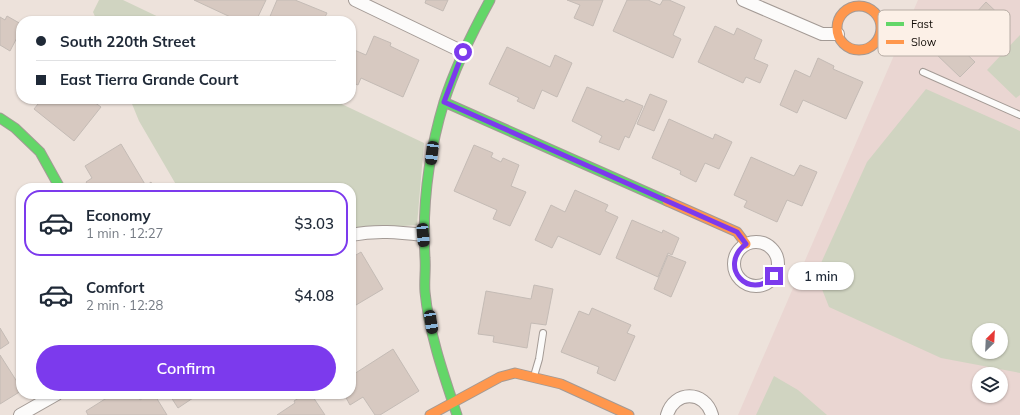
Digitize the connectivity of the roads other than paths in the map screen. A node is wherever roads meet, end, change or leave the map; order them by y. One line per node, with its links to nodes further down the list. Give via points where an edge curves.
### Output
1 (355, 0): 7 (street)
2 (490, 0): 7 (street)
3 (743, 0): 5 (street, via 822,34)
4 (878, 17): 5 (street, via 870,9 853,7 842,14)
5 (838, 34): 6 (street, via 845,45 857,50 864,49)
6 (878, 39)
7 (463, 52): 9 (street)
8 (923, 72): 10 (lane)
9 (444, 102): 14 (street, via 432,153); 15 (street, via 737,232)
10 (1020, 115)
11 (0, 118): 12 (street, via 15,128 40,152)
12 (57, 183)
13 (356, 234): 14 (street, via 393,231)
14 (423, 235): 19 (street, via 425,292 438,358)
15 (746, 244)
16 (543, 333): 17 (lane)
17 (534, 376): 19 (street, via 516,373 500,377); 23 (street, via 561,384)
18 (48, 399): 20 (street)
19 (453, 402): 21 (street); 22 (street)
20 (20, 415)
21 (430, 415)
22 (457, 415)
23 (630, 415)
24 (667, 415): 25 (street, via 677,400 693,396 706,403)
25 (712, 415)

